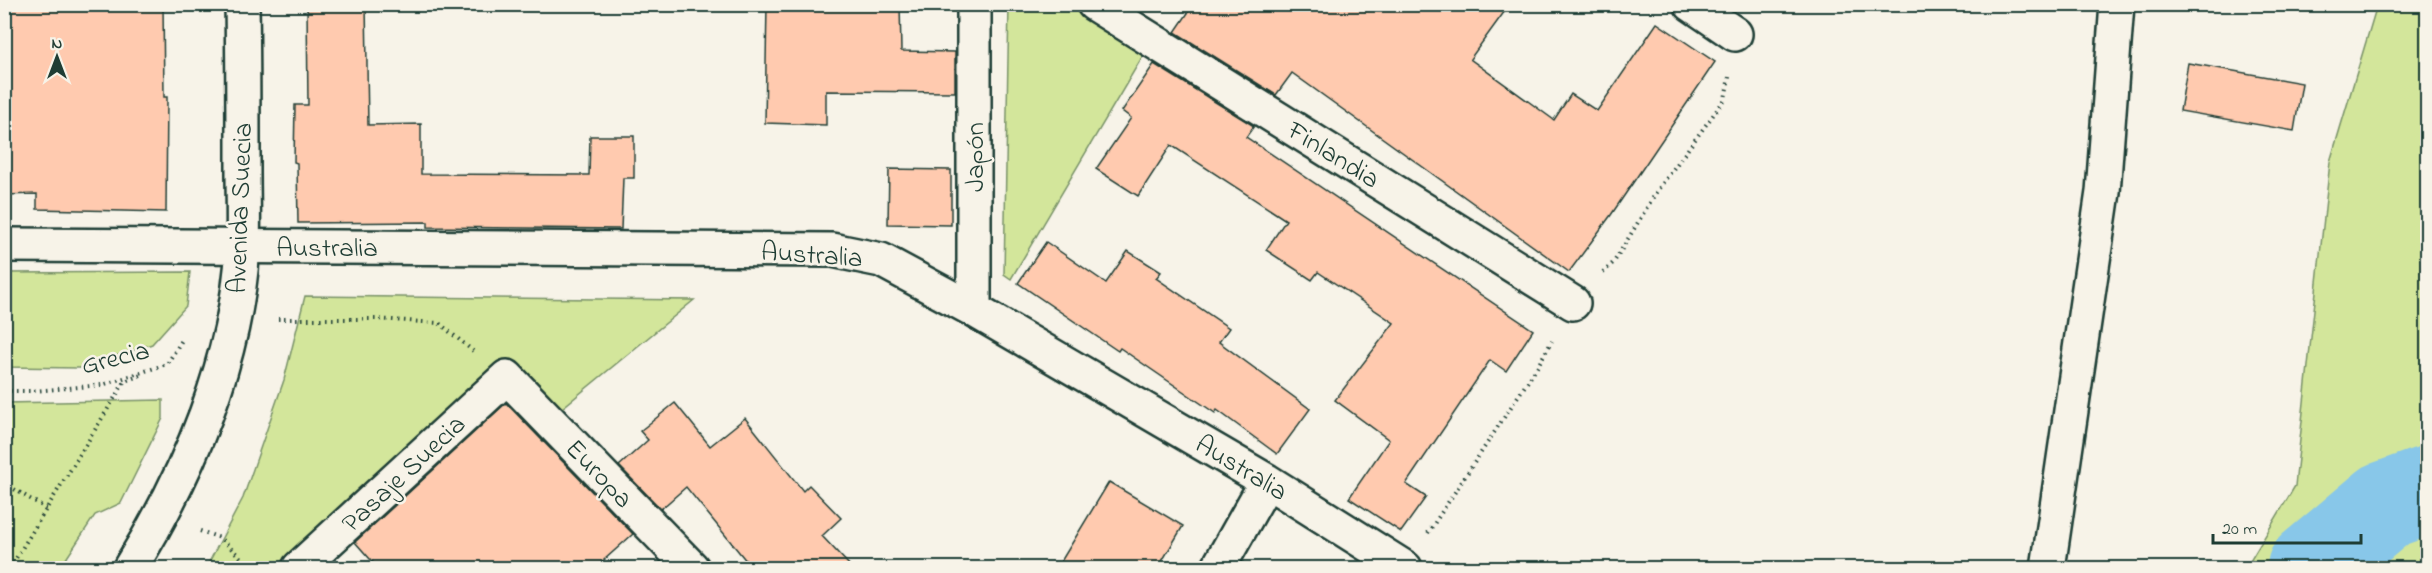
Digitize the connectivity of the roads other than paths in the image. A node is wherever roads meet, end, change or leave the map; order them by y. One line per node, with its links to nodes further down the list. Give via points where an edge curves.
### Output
1 (242, 4): 8 (street, Avenida Suecia)
2 (974, 4): 10 (street, Japón)
3 (1094, 4): 9 (street, Finlandia)
4 (1691, 4): 6 (street)
5 (2117, 4): 18 (street, via 2103,192)
6 (1735, 34)
7 (4, 245): 8 (street, Australia)
8 (243, 246): 10 (street, Australia, via 832,250 881,260); 14 (street, Avenida Suecia, via 222,365 203,423 180,479)
9 (1574, 303)
10 (974, 310): 12 (street, Australia)
11 (507, 377): 13 (street, Pasaje Suecia); 15 (street, Europa)
12 (1267, 481): 16 (street); 17 (street, Australia)
13 (308, 565)
14 (130, 568)
15 (692, 568)
16 (1218, 568)
17 (1405, 568)
18 (2048, 568)

